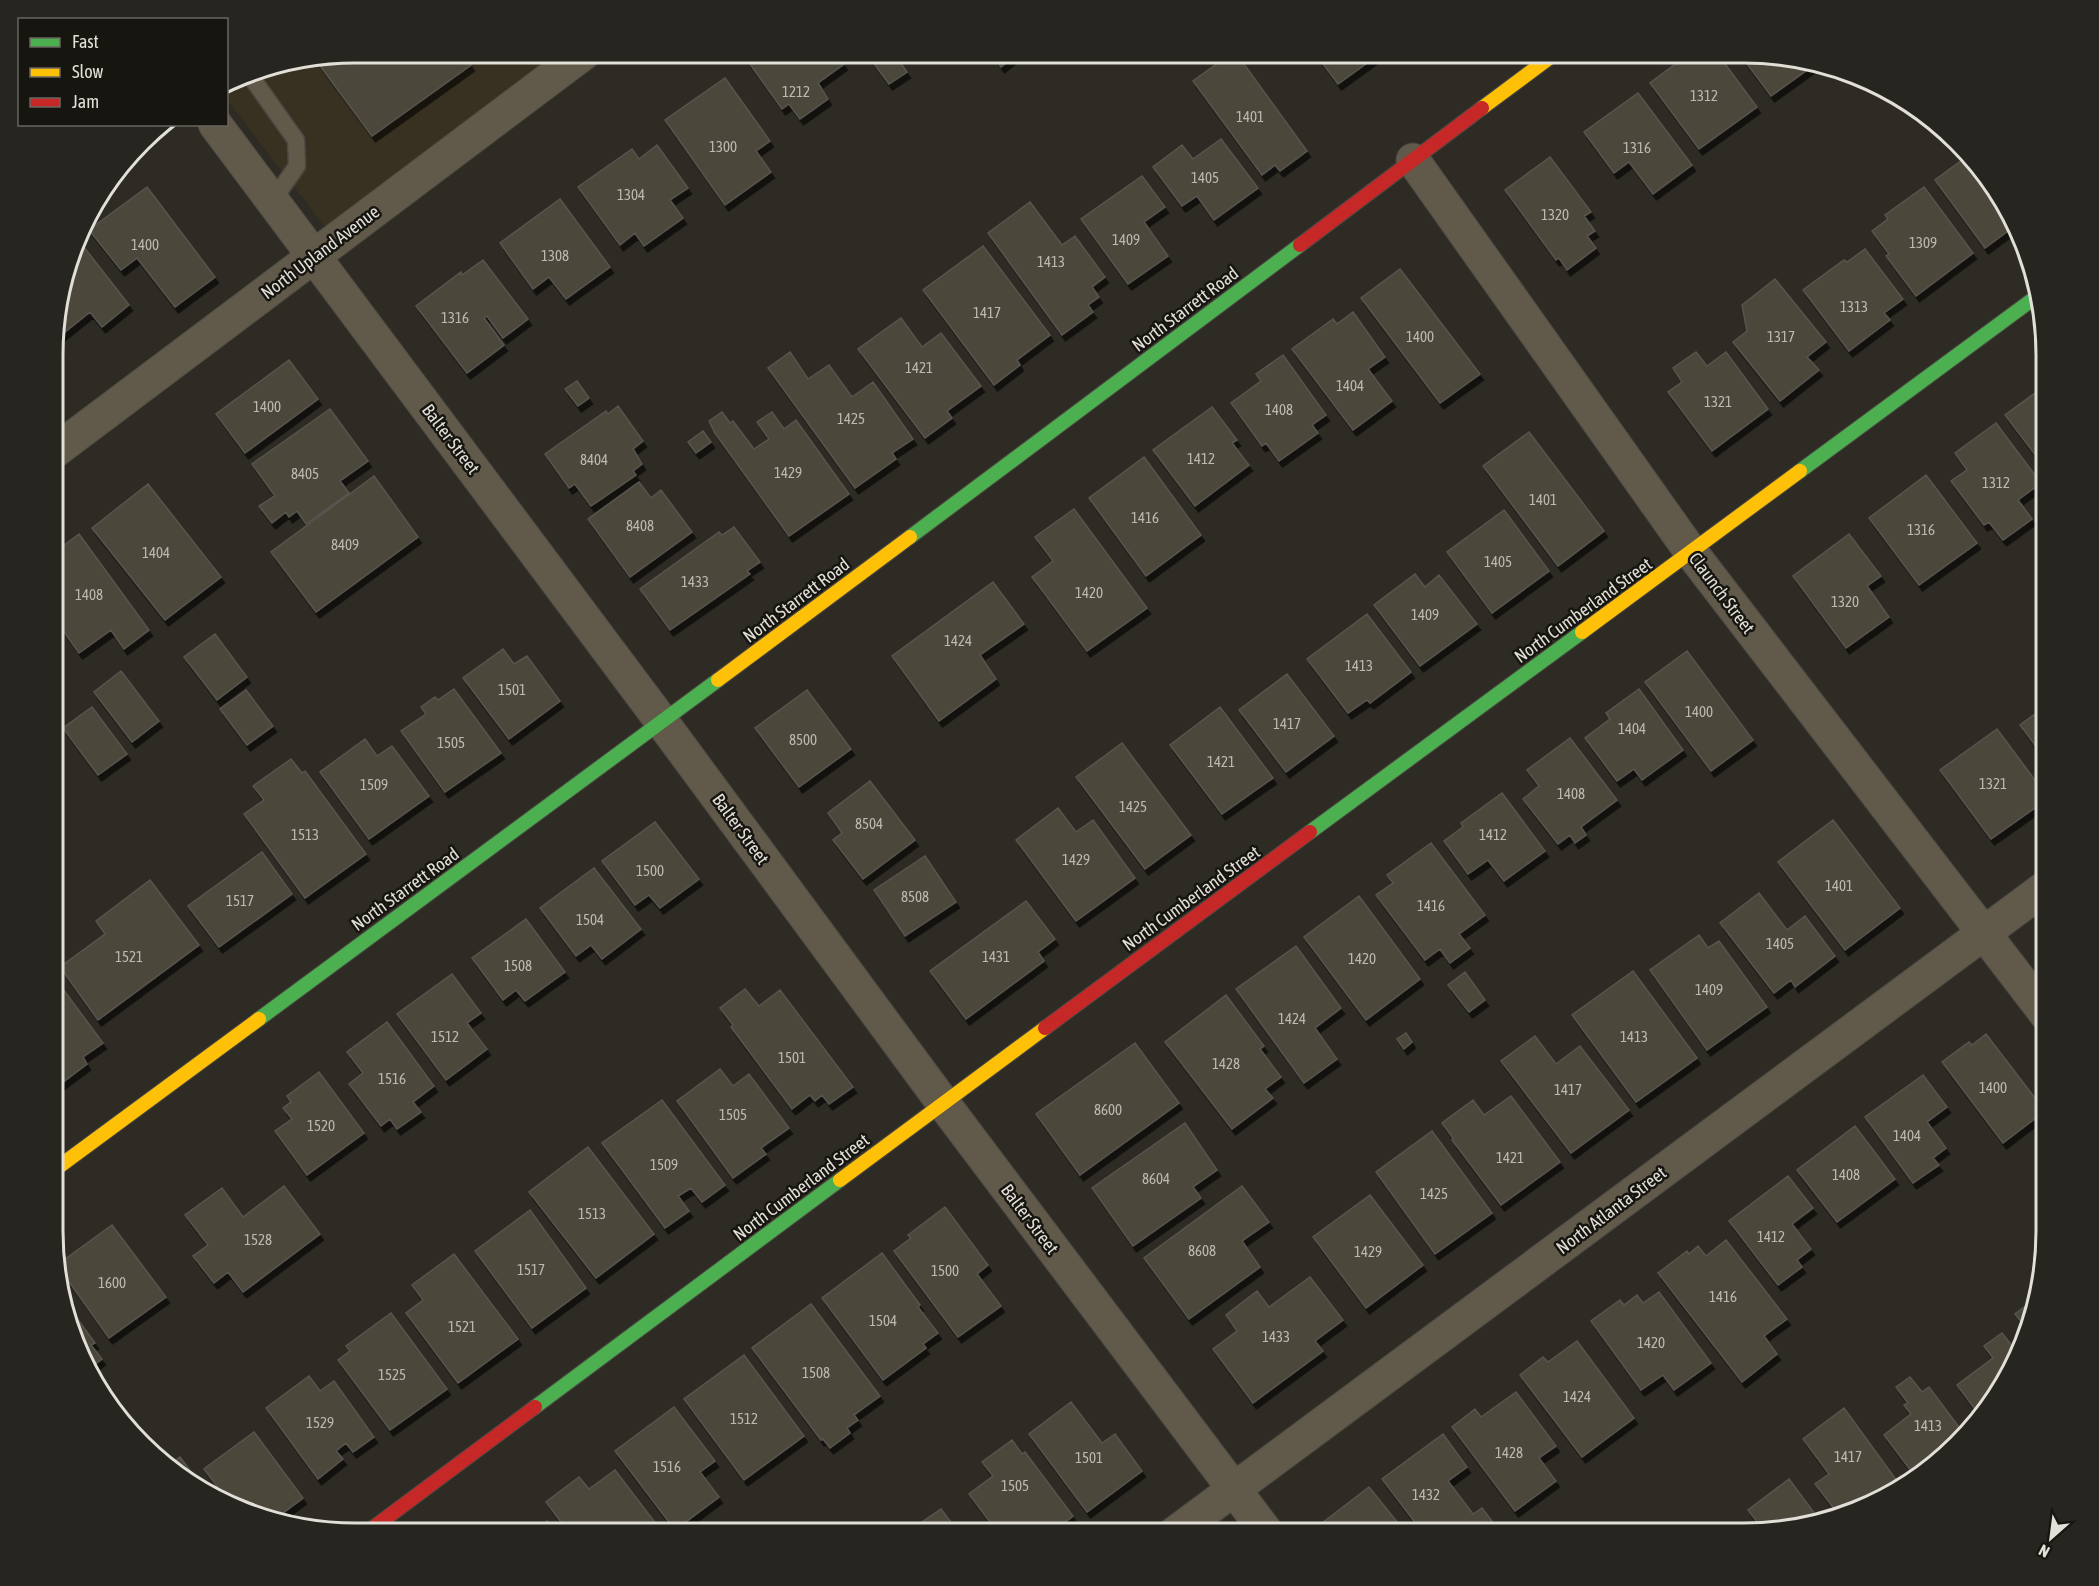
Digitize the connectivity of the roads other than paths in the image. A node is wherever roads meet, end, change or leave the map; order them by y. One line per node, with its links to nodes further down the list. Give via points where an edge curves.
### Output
1 (571, 63): 7 (street, North Upland Avenue)
2 (1543, 63): 5 (street, North Starrett Road)
3 (254, 81): 6 (lane, via 296,140 297,166)
4 (216, 126): 6 (street, Balter Street)
5 (1413, 160): 10 (street, Claunch Street); 11 (street, North Starrett Road)
6 (273, 200): 7 (street, Balter Street)
7 (314, 257): 9 (street, North Upland Avenue); 11 (street, Balter Street)
8 (2031, 301): 10 (street, North Cumberland Street)
9 (63, 445)
10 (1691, 552): 13 (street, Claunch Street); 15 (street, North Cumberland Street)
11 (662, 722): 15 (street, Balter Street); 16 (street, North Starrett Road)
12 (2036, 895): 13 (street, North Atlanta Street)
13 (1984, 934): 14 (street, Claunch Street); 17 (street, North Atlanta Street)
14 (2036, 1001)
15 (943, 1103): 17 (street, Balter Street); 18 (street, North Cumberland Street)
16 (63, 1164)
17 (1234, 1489): 19 (street, North Atlanta Street); 20 (street, Balter Street)
18 (379, 1523)
19 (1188, 1523)
20 (1260, 1523)

